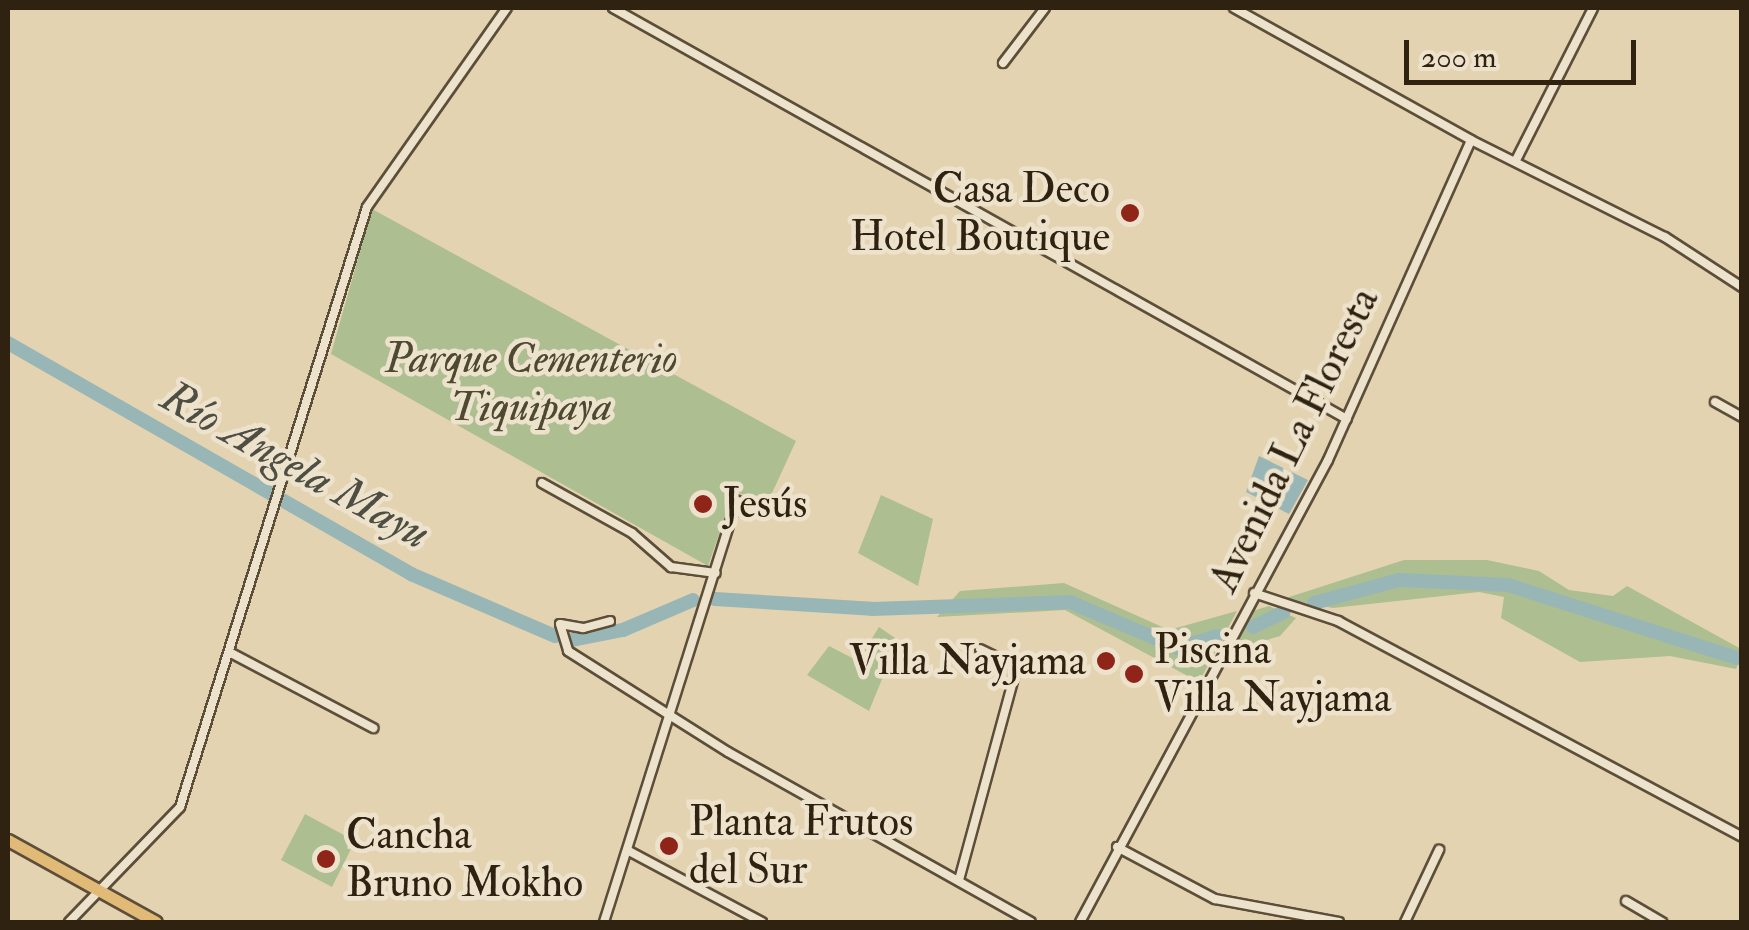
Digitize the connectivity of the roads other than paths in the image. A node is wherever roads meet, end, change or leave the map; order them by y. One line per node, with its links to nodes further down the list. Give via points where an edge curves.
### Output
1 (508, 8): 19 (street, via 367,207)
2 (613, 8): 12 (street)
3 (1045, 8): 6 (street)
4 (1234, 8): 7 (street)
5 (1592, 8): 8 (street)
6 (1004, 63)
7 (1471, 140): 8 (street); 12 (street, Avenida La Floresta)
8 (1516, 160): 9 (street, via 1664,237)
9 (1742, 287)
10 (1715, 402): 11 (street)
11 (1742, 417)
12 (1347, 419): 16 (street, Avenida La Floresta)
13 (542, 483): 15 (street, via 632,533 671,567)
14 (737, 500): 15 (street)
15 (716, 573): 20 (street)
16 (1254, 593): 22 (street, via 1338,621); 24 (street, Avenida La Floresta)
17 (610, 621): 20 (street, via 583,628 560,624 568,651)
18 (980, 648): 27 (street, via 1017,667)
19 (231, 653): 21 (street); 28 (street, via 180,808)
20 (668, 714): 25 (street); 27 (street)
21 (373, 728)
22 (1742, 837)
23 (8, 840): 28 (main road)
24 (1117, 846): 35 (street, Avenida La Floresta); 36 (street, via 1215,899)
25 (627, 850): 32 (street); 33 (street)
26 (1440, 850): 37 (street)
27 (959, 880): 34 (street)
28 (100, 891): 30 (street); 31 (main road)
29 (1626, 901): 38 (street)
30 (70, 922)
31 (156, 922)
32 (604, 922)
33 (762, 922)
34 (1031, 922)
35 (1080, 922)
36 (1339, 922)
37 (1405, 922)
38 (1662, 922)

